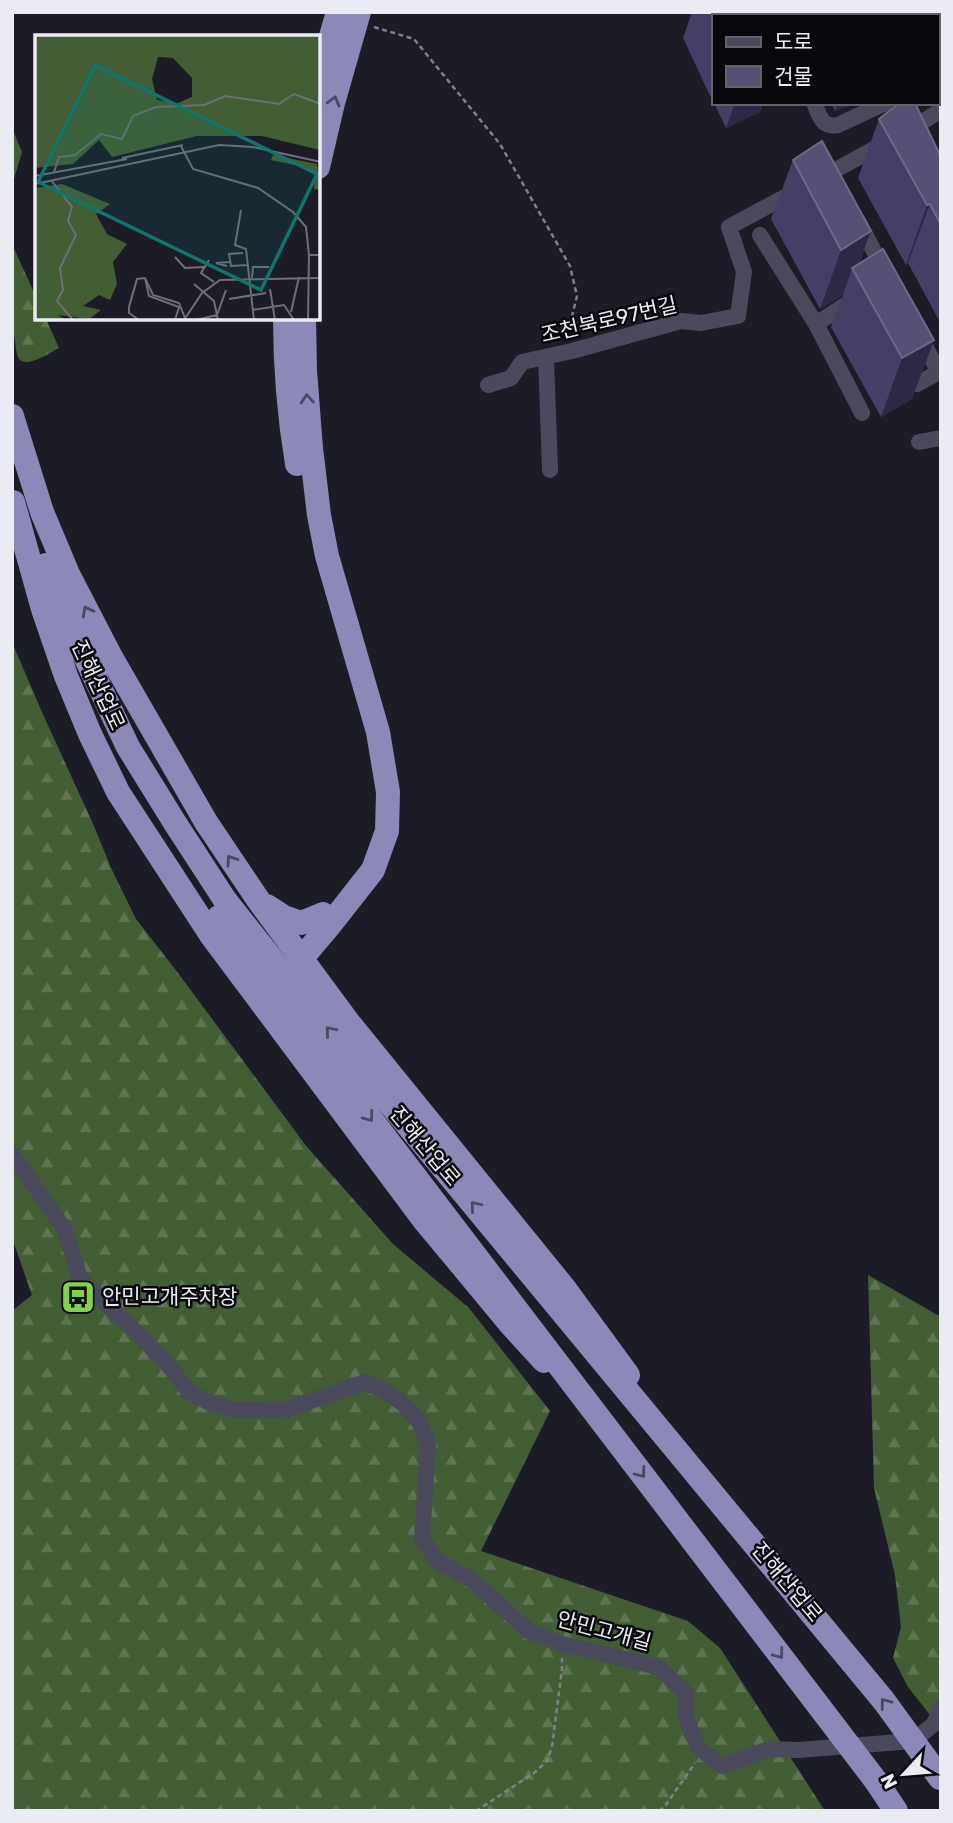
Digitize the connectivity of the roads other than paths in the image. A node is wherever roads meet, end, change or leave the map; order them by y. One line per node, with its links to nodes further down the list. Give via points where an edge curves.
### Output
1 (338, 12): 3 (highway)
2 (365, 19): 7 (highway, one-way to 2, via 333,103)
3 (320, 81)
4 (815, 105): 5 (street, via 830,126)
5 (881, 105)
6 (941, 110): 15 (street, 조천북로97번길, via 835,178 729,227 744,272 738,316 701,323 681,321)
7 (320, 158)
8 (851, 207): 12 (street, via 888,278)
9 (760, 235): 12 (street)
10 (285, 320): 28 (highway, via 290,418 305,515 361,720 372,781 372,835)
11 (304, 320): 28 (highway, one-way to 11, via 373,870 387,831 388,792 378,732 319,515)
12 (816, 324): 17 (street)
13 (914, 325): 14 (street, via 939,372 917,384)
14 (898, 349)
15 (547, 357): 16 (street, 조천북로97번길, via 522,362 511,378); 22 (street)
16 (488, 385)
17 (862, 413)
18 (12, 416): 26 (highway, one-way to 18, via 206,822 68,574 42,512)
19 (941, 438): 20 (street)
20 (919, 442)
21 (12, 451): 24 (highway, 진해산업로)
22 (550, 470)
23 (13, 500): 24 (highway, 진해산업로, via 45,601)
24 (81, 680): 25 (highway, 진해산업로)
25 (103, 727): 27 (highway, 진해산업로, via 158,828); 31 (highway, via 126,804)
26 (259, 901): 28 (highway, via 301,923); 29 (highway)
27 (218, 903): 33 (highway, 진해산업로, one-way to 33, bridge, via 256,968); 34 (highway, 진해산업로, one-way to 27, bridge, via 314,1012)
28 (326, 920): 29 (highway); 30 (highway, via 318,965)
29 (296, 952): 30 (highway); 31 (highway, via 267,971)
30 (327, 992): 34 (highway, bridge, via 565,1289)
31 (258, 998): 33 (highway, bridge, via 424,1220)
32 (12, 1154): 35 (street, 안민고개길, via 64,1228 80,1278 169,1366 189,1392 235,1410 288,1409 365,1382 401,1402 417,1418 428,1443 422,1538 437,1561 472,1580 530,1632 659,1667 685,1692 686,1719 699,1748 722,1766 769,1749 913,1741 934,1724)
33 (615, 1439): 37 (highway, 진해산업로, one-way to 37, bridge)
34 (723, 1506): 36 (highway, 진해산업로, one-way to 34, bridge, via 884,1701)
35 (941, 1707)
36 (940, 1778)
37 (896, 1811)

